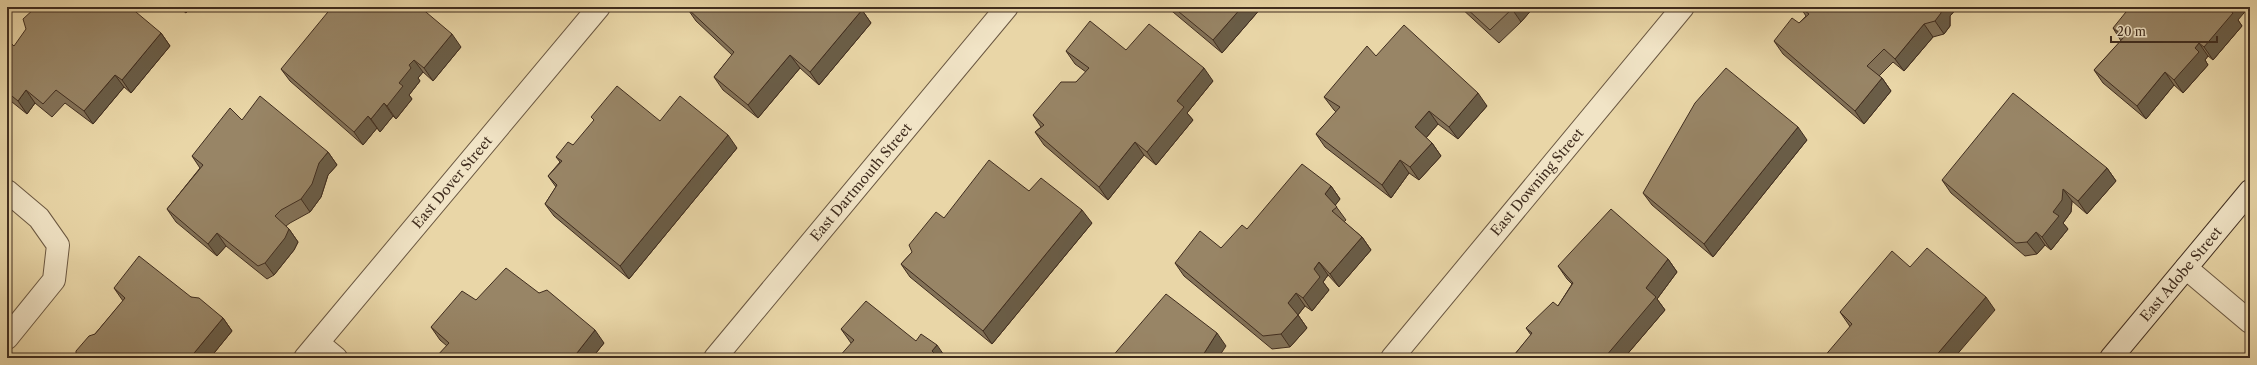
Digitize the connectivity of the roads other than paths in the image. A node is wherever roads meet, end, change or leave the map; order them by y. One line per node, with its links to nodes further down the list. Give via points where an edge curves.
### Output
1 (599, 7): 9 (street, East Dover Street)
2 (1008, 7): 11 (street, East Dartmouth Street)
3 (1683, 7): 12 (street, East Downing Street)
4 (7, 191): 8 (street, via 39,218 58,245 54,280)
5 (2250, 191): 6 (street, East Adobe Street)
6 (2186, 268): 7 (street); 13 (street, East Adobe Street)
7 (2250, 322)
8 (7, 338)
9 (311, 350): 10 (street)
10 (336, 358)
11 (715, 358)
12 (1392, 358)
13 (2111, 358)

